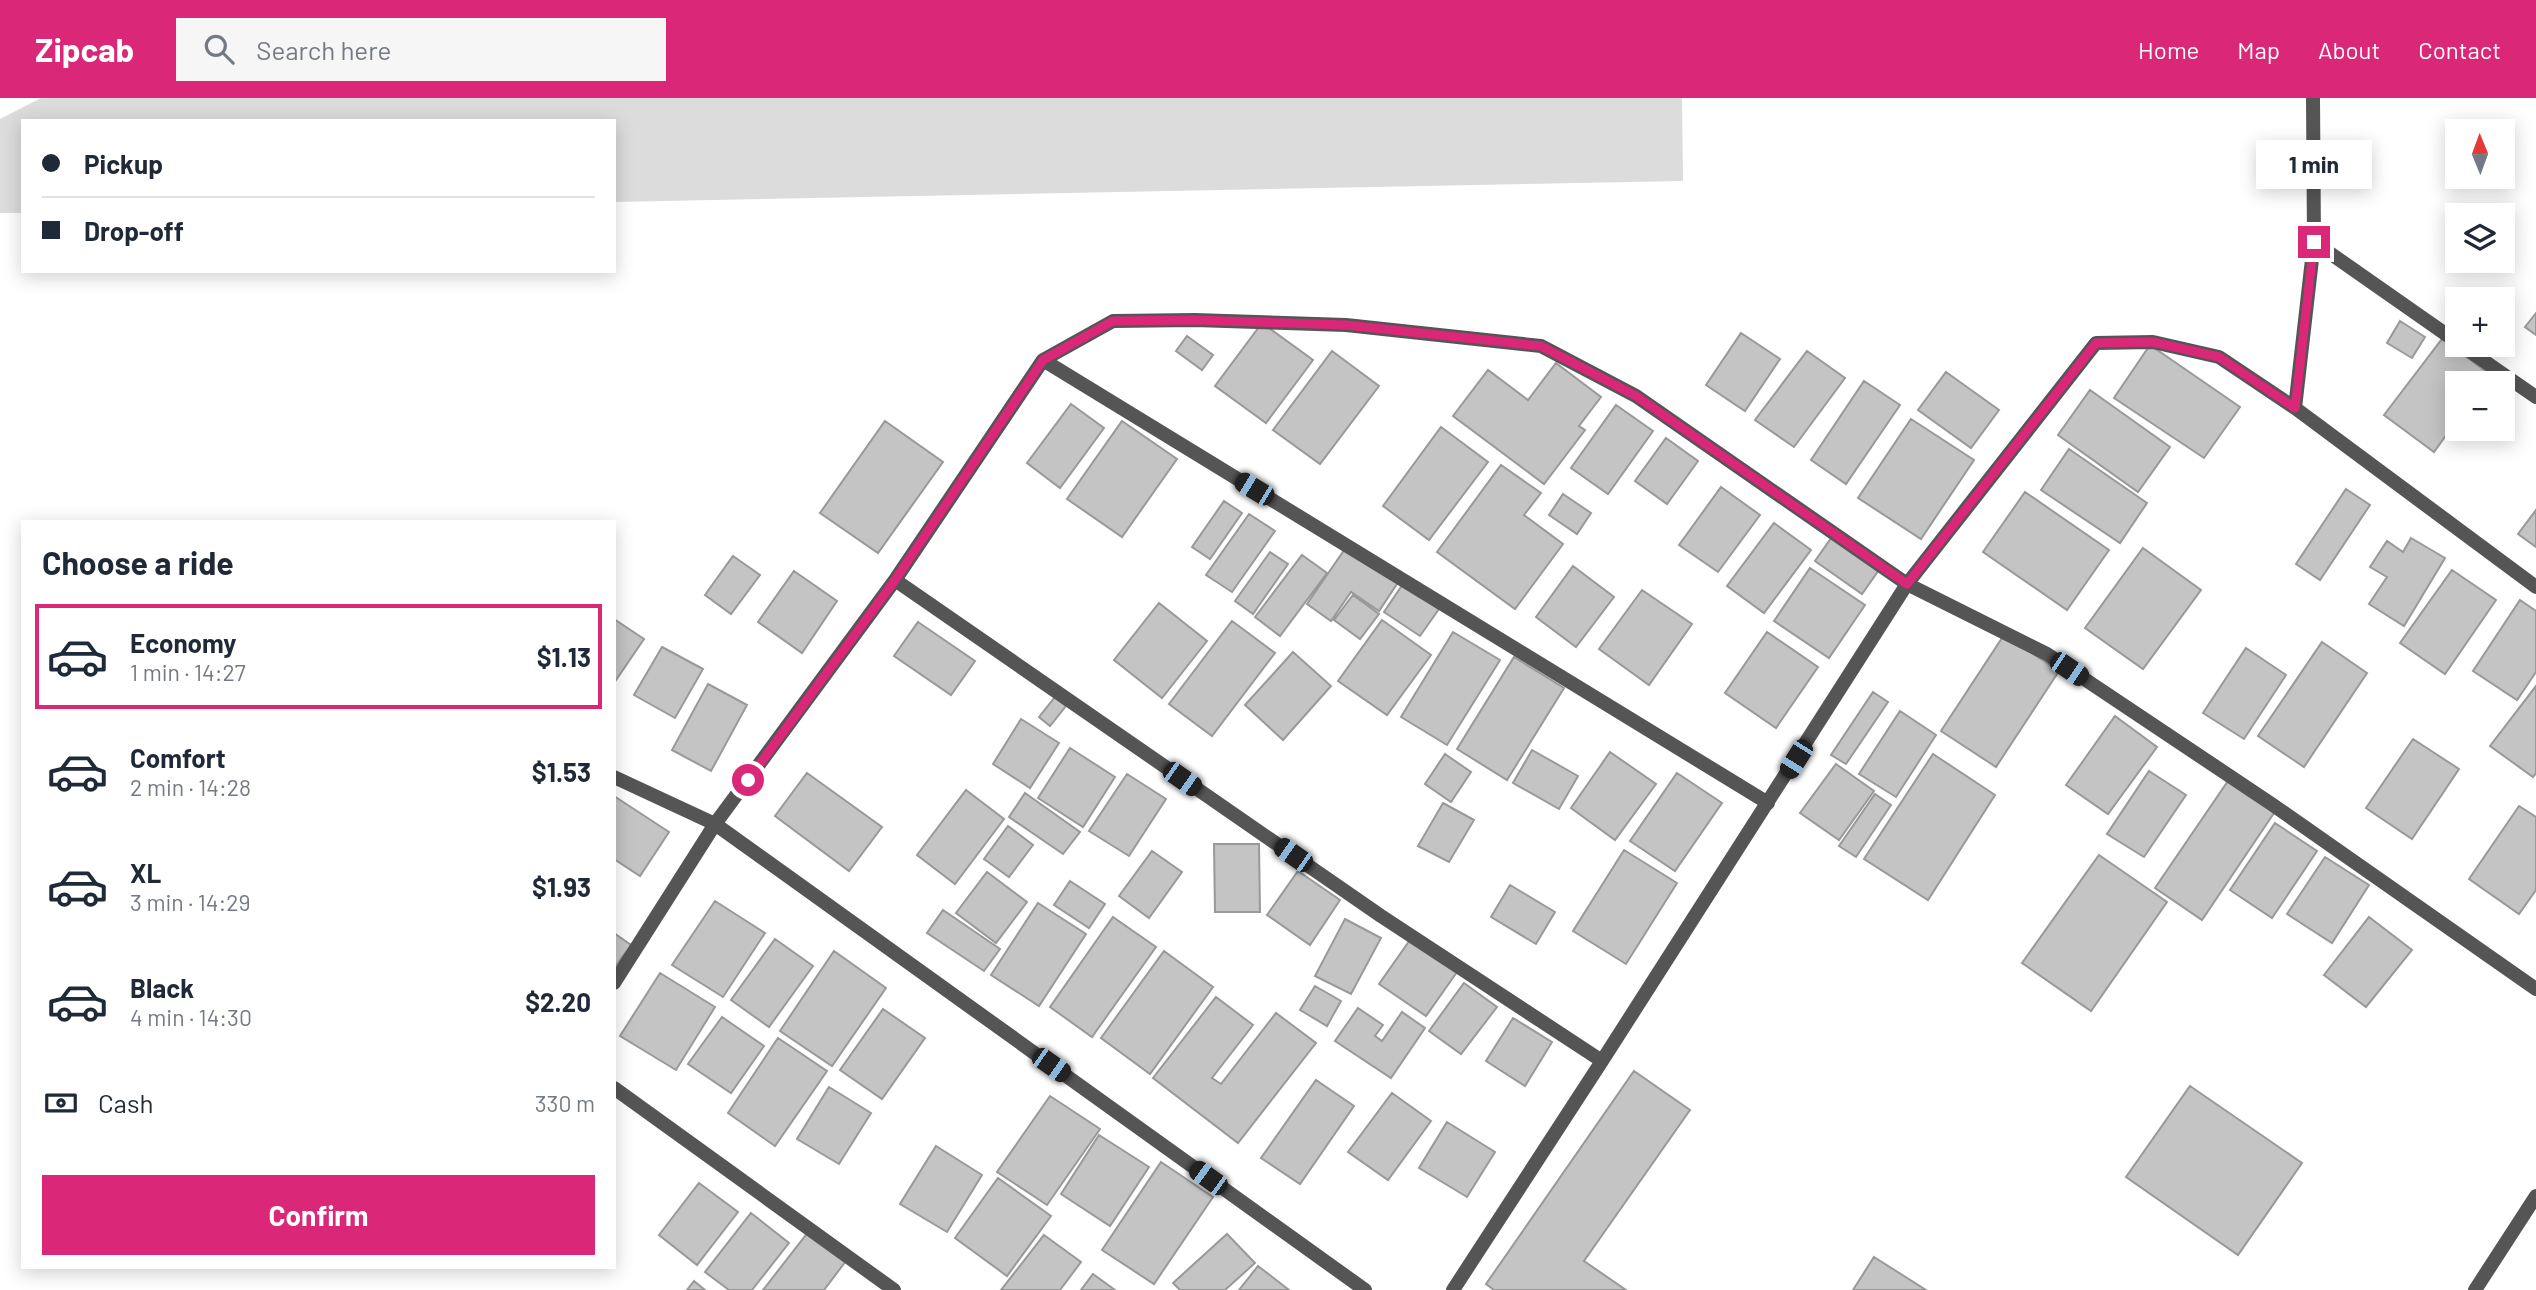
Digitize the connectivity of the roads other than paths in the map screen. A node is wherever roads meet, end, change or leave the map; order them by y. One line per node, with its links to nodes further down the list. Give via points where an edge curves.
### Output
1 (2312, 98): 2 (street)
2 (2314, 242): 3 (street); 7 (street)
3 (2445, 333)
4 (2479, 357): 6 (street)
5 (1043, 360): 8 (street); 9 (street, via 1113,321 1346,325 1541,346 1636,396); 12 (street)
6 (2536, 397)
7 (2295, 408): 9 (street, via 2219,357 2153,342 2096,343); 10 (street)
8 (895, 580): 13 (street); 16 (street, via 1381,916)
9 (1907, 584): 12 (street); 15 (street, via 2046,654)
10 (2536, 587)
11 (616, 778): 13 (street)
12 (1768, 803): 16 (street)
13 (715, 824): 14 (street); 20 (street)
14 (616, 979)
15 (2536, 989)
16 (1602, 1061): 21 (street)
17 (616, 1089): 19 (street)
18 (2536, 1196): 22 (street)
19 (894, 1290)
20 (1366, 1290)
21 (1453, 1290)
22 (2475, 1290)

